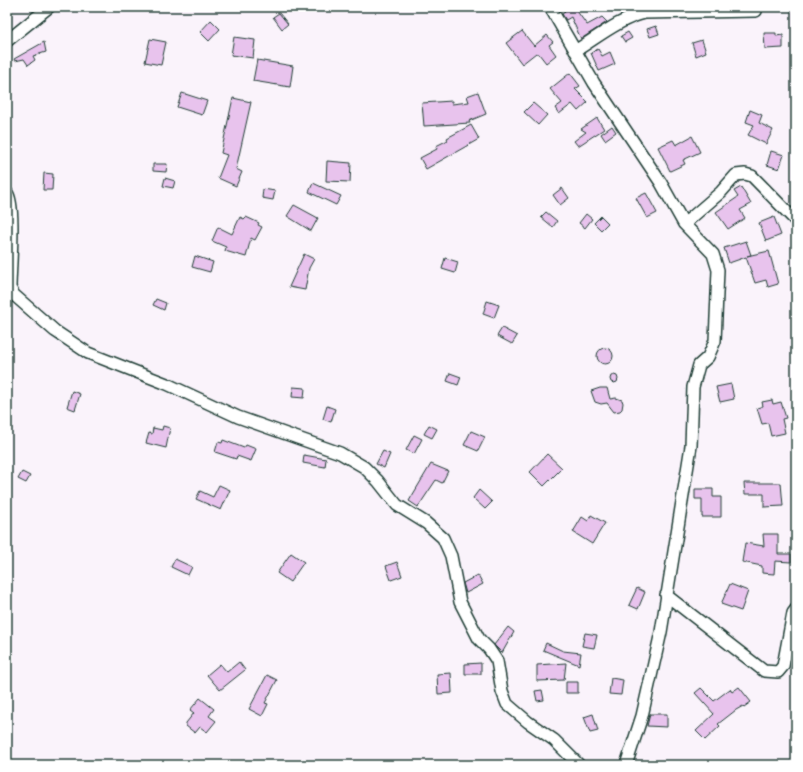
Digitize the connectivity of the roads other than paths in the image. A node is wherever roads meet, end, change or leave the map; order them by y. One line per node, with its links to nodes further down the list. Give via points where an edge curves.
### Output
1 (49, 7): 4 (street)
2 (550, 7): 5 (street)
3 (756, 11): 5 (street, via 645,13 616,24)
4 (7, 41)
5 (575, 51): 8 (street, via 661,183)
6 (7, 193): 9 (street, via 11,203)
7 (796, 221): 8 (street, via 752,176 745,174 736,175 721,192)
8 (684, 224): 10 (street, via 713,254 718,270 716,330 715,341 708,357 700,365 693,387 691,446)
9 (9, 293): 12 (street, via 88,353 167,384 238,417 340,453 364,468 378,481 396,505 426,523 443,538 451,556 460,602 479,639 497,661 507,704 554,740)
10 (666, 595): 11 (street, via 764,671 774,673 783,666 793,613); 13 (street, via 661,632 642,716)
11 (796, 609)
12 (579, 765)
13 (626, 765)

